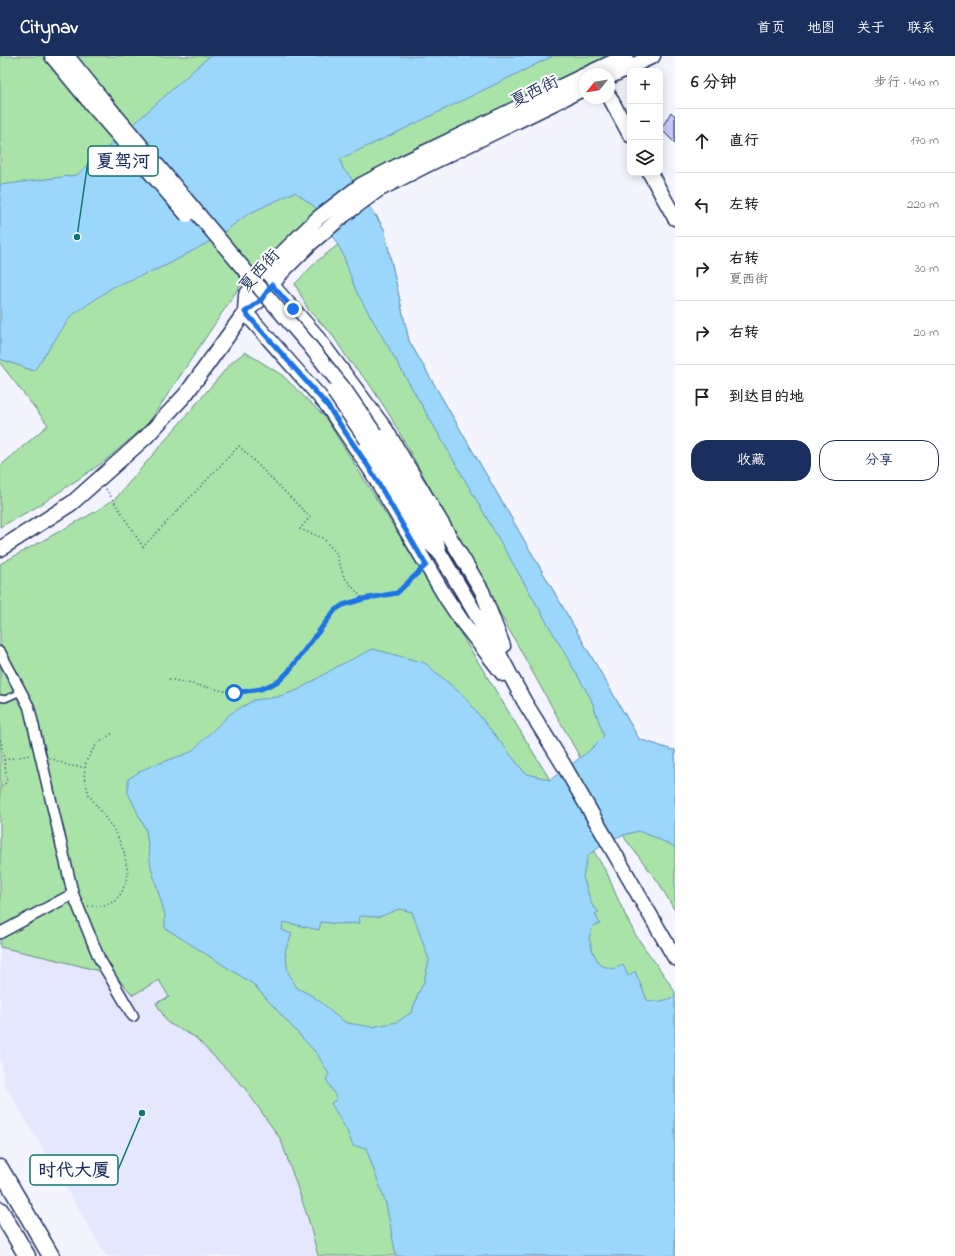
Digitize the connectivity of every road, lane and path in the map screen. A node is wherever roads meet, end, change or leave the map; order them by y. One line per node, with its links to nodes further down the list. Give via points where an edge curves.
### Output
1 (52, 56): 9 (street)
2 (67, 56): 9 (street)
3 (626, 56): 5 (street, 夏西街)
4 (653, 56): 6 (street)
5 (602, 68)
6 (615, 74)
7 (579, 79): 14 (street, 夏西街, via 361,185 318,218)
8 (579, 91): 15 (street, 夏西街, via 378,190 311,243)
9 (97, 102): 25 (street, bridge, via 371,437 426,540 439,552)
10 (613, 104): 11 (street)
11 (627, 129)
12 (652, 176): 13 (street)
13 (675, 218)
14 (262, 274): 15 (street); 16 (street, 夏西街, via 246,296)
15 (272, 285): 16 (street, 夏西街, via 261,300); 25 (street, via 314,333 386,430 482,591)
16 (245, 312): 17 (street, via 186,394 146,437); 19 (street, via 327,405 370,469)
17 (100, 479): 18 (street, via 72,503); 20 (path, via 143,547 239,446 310,517 300,529 323,538 336,553 344,577)
18 (0, 549)
19 (426, 565): 20 (path, via 397,593); 25 (street, via 461,620)
20 (363, 599): 22 (path, via 335,610 288,672 279,681 261,689 234,693)
21 (0, 652): 23 (street)
22 (169, 679)
23 (21, 692): 24 (lane, via 6,699); 28 (street, via 28,707)
24 (0, 698)
25 (524, 701): 35 (street)
26 (114, 732): 30 (path, via 96,744)
27 (0, 740): 29 (path)
28 (40, 753): 29 (path); 30 (path, via 70,766); 32 (street)
29 (4, 760): 31 (path, via 7,779)
30 (85, 767): 33 (path, via 84,777 88,795 116,833 124,852 128,874 122,892 115,901 104,906)
31 (0, 788)
32 (73, 894): 33 (street); 34 (street)
33 (78, 905): 36 (street, via 99,958)
34 (0, 933)
35 (675, 958)
36 (133, 1016)
37 (0, 1168): 41 (main road)
38 (0, 1210): 39 (main road)
39 (5, 1230): 40 (main road)
40 (27, 1256)
41 (51, 1256)

